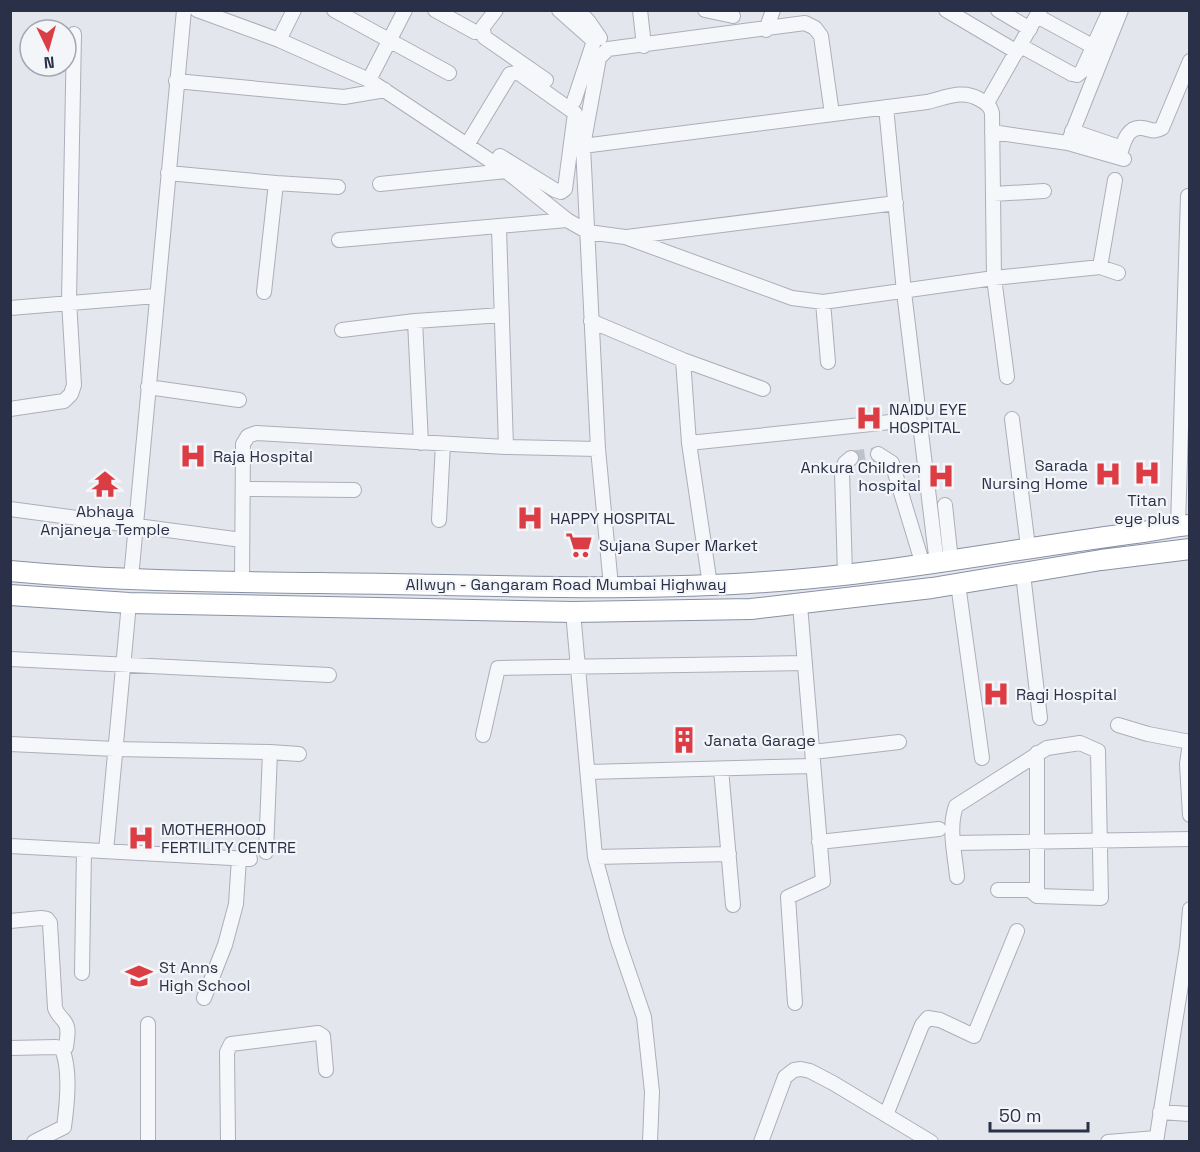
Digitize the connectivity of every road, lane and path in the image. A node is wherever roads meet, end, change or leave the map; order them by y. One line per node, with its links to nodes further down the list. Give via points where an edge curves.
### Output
1 (184, 10): 32 (street)
2 (294, 10): 22 (street)
3 (334, 10): 23 (street)
4 (405, 10): 23 (street)
5 (435, 10): 20 (street)
6 (495, 10): 34 (street, via 483,27 484,37)
7 (559, 10): 34 (street, via 594,41)
8 (578, 10): 26 (street)
9 (640, 10): 24 (street)
10 (705, 10): 21 (street, via 727,15)
11 (773, 10): 19 (street)
12 (946, 10): 27 (street)
13 (998, 10): 18 (street)
14 (1110, 10): 25 (street)
15 (1121, 10): 40 (street)
16 (205, 12): 22 (street)
17 (1039, 13): 18 (street); 25 (street)
18 (1030, 29): 27 (street)
19 (766, 30): 21 (street); 38 (street, via 799,23 815,28 821,36)
20 (475, 32)
21 (719, 36): 24 (street)
22 (279, 40): 31 (street)
23 (391, 41): 29 (street); 31 (street)
24 (644, 46): 26 (street)
25 (1094, 47): 27 (street, via 1077,75)
26 (608, 49): 37 (street, via 599,58)
27 (1019, 49): 35 (street)
28 (1190, 60): 40 (street, via 1162,128 1152,132 1132,129 1122,155)
29 (449, 73)
30 (73, 78): 64 (street)
31 (369, 80): 33 (street)
32 (176, 81): 33 (street, via 344,97); 44 (street)
33 (385, 90): 41 (street)
34 (574, 101): 37 (street)
35 (987, 103): 36 (street, via 969,93); 39 (street, via 992,112)
36 (886, 107): 38 (street); 52 (street)
37 (589, 112): 42 (street)
38 (832, 114): 42 (street)
39 (992, 132): 40 (street); 50 (street)
40 (1070, 137)
41 (470, 140): 43 (street); 43 (street, via 510,74 520,74 575,113 565,189 561,192)
42 (583, 146): 55 (street)
43 (501, 163): 47 (street); 53 (street)
44 (168, 173): 46 (street); 63 (street)
45 (1115, 180): 58 (street)
46 (276, 183): 48 (street); 61 (street)
47 (380, 184)
48 (338, 187)
49 (1044, 191): 50 (street)
50 (993, 194): 60 (street)
51 (1188, 196): 92 (street)
52 (896, 203): 56 (street); 62 (street)
53 (567, 220): 54 (street); 55 (street)
54 (499, 228): 57 (street); 67 (street)
55 (588, 232): 56 (street); 69 (street)
56 (625, 237): 65 (street, via 792,298)
57 (339, 240)
58 (1100, 267): 59 (street); 60 (street)
59 (1118, 273)
60 (994, 278): 62 (street); 73 (street)
61 (264, 292)
62 (904, 292): 65 (street); 78 (street)
63 (156, 296): 64 (street); 74 (street)
64 (69, 302): 66 (street); 77 (street, via 74,385 71,394 64,400)
65 (823, 302): 72 (street)
66 (10, 308)
67 (502, 315): 68 (street); 83 (street)
68 (415, 321): 70 (street); 81 (street)
69 (591, 321): 71 (street); 84 (street)
70 (342, 330)
71 (683, 360): 75 (street); 80 (street)
72 (828, 362)
73 (1007, 377)
74 (148, 387): 76 (street); 93 (street)
75 (763, 388)
76 (239, 400)
77 (10, 409)
78 (919, 419): 80 (street); 97 (street)
79 (1012, 419): 95 (street)
80 (689, 442): 104 (street)
81 (421, 443): 82 (street); 87 (street, via 248,435 243,444)
82 (443, 444): 83 (street); 91 (street)
83 (506, 447): 84 (street)
84 (598, 448): 105 (street)
85 (878, 454): 97 (street, via 892,463)
86 (851, 458): 100 (street, via 842,471)
87 (243, 489): 88 (street); 94 (street)
88 (354, 490)
89 (945, 505): 97 (street)
90 (10, 510): 93 (street)
91 (439, 520)
92 (1184, 525): 95 (highway, Allwyn - Gangaram Road Mumbai Highway)
93 (136, 527): 94 (street); 101 (street)
94 (242, 540): 102 (street)
95 (1029, 547): 97 (highway, Allwyn - Gangaram Road Mumbai Highway)
96 (1190, 549): 99 (highway, Allwyn - Gangaram Road Mumbai Highway)
97 (937, 563): 100 (highway, Allwyn - Gangaram Road Mumbai Highway)
98 (10, 571): 101 (highway, Allwyn - Gangaram Road Mumbai Highway)
99 (1023, 574): 103 (highway, Allwyn - Gangaram Road Mumbai Highway); 115 (street)
100 (845, 575): 104 (highway, Allwyn - Gangaram Road Mumbai Highway)
101 (131, 578): 102 (highway, Allwyn - Gangaram Road Mumbai Highway)
102 (242, 583): 105 (highway, Allwyn - Gangaram Road Mumbai Highway)
103 (958, 584): 108 (highway, Allwyn - Gangaram Road Mumbai Highway); 125 (street)
104 (710, 585): 105 (highway, Allwyn - Gangaram Road Mumbai Highway)
105 (611, 586)
106 (10, 595): 107 (highway, Allwyn - Gangaram Road Mumbai Highway)
107 (129, 603): 109 (highway, Allwyn - Gangaram Road Mumbai Highway); 112 (street)
108 (800, 605): 109 (highway, Allwyn - Gangaram Road Mumbai Highway); 111 (street)
109 (573, 612): 113 (street)
110 (10, 659): 112 (street)
111 (805, 663): 113 (street); 126 (street)
112 (123, 666): 114 (street); 121 (street)
113 (579, 667): 117 (street, via 498,668); 128 (street)
114 (329, 675)
115 (1040, 718)
116 (1118, 725): 119 (street)
117 (483, 735)
118 (899, 742): 126 (street)
119 (1189, 743): 129 (street)
120 (10, 744): 121 (street)
121 (115, 749): 122 (street); 138 (street)
122 (270, 752): 124 (street); 139 (street)
123 (1036, 753): 132 (street, via 1080,743 1098,751); 133 (street); 135 (street, via 956,806 952,817)
124 (299, 754)
125 (982, 758)
126 (813, 759): 127 (street); 134 (street)
127 (722, 768): 128 (street); 140 (street)
128 (588, 772): 141 (street)
129 (1190, 814)
130 (939, 829): 134 (street)
131 (1190, 839): 132 (street)
132 (1101, 840): 133 (street); 144 (street, via 1101,898)
133 (1037, 841): 135 (street); 144 (street)
134 (819, 842): 152 (street, via 823,881 788,897)
135 (954, 843): 142 (street)
136 (10, 846): 137 (street)
137 (84, 850): 138 (street); 150 (street)
138 (106, 851): 151 (street, via 244,859 225,945)
139 (266, 852)
140 (729, 854): 141 (street); 145 (street)
141 (595, 857): 164 (street, via 644,1017 652,1112)
142 (957, 877)
143 (998, 890): 144 (street, via 1030,890)
144 (1036, 896)
145 (733, 905)
146 (1190, 909): 149 (street)
147 (10, 921): 155 (street, via 40,918 50,923 55,1008 68,1028 66,1047)
148 (1017, 931): 159 (street, via 974,1036 928,1018)
149 (1188, 946): 157 (street)
150 (82, 973)
151 (204, 998)
152 (795, 1003)
153 (148, 1024): 162 (street)
154 (10, 1048): 155 (street)
155 (62, 1049): 161 (street, via 66,1058 64,1127)
156 (326, 1070): 163 (street, via 325,1044 318,1033 231,1044 227,1052)
157 (1160, 1112): 158 (street); 160 (street)
158 (1190, 1114)
159 (886, 1115): 165 (street, via 810,1071 794,1070 785,1077); 166 (street)
160 (1156, 1140): 167 (street)
161 (34, 1142)
162 (148, 1142)
163 (228, 1142)
164 (650, 1142)
165 (761, 1142)
166 (931, 1142)
167 (1108, 1142)

